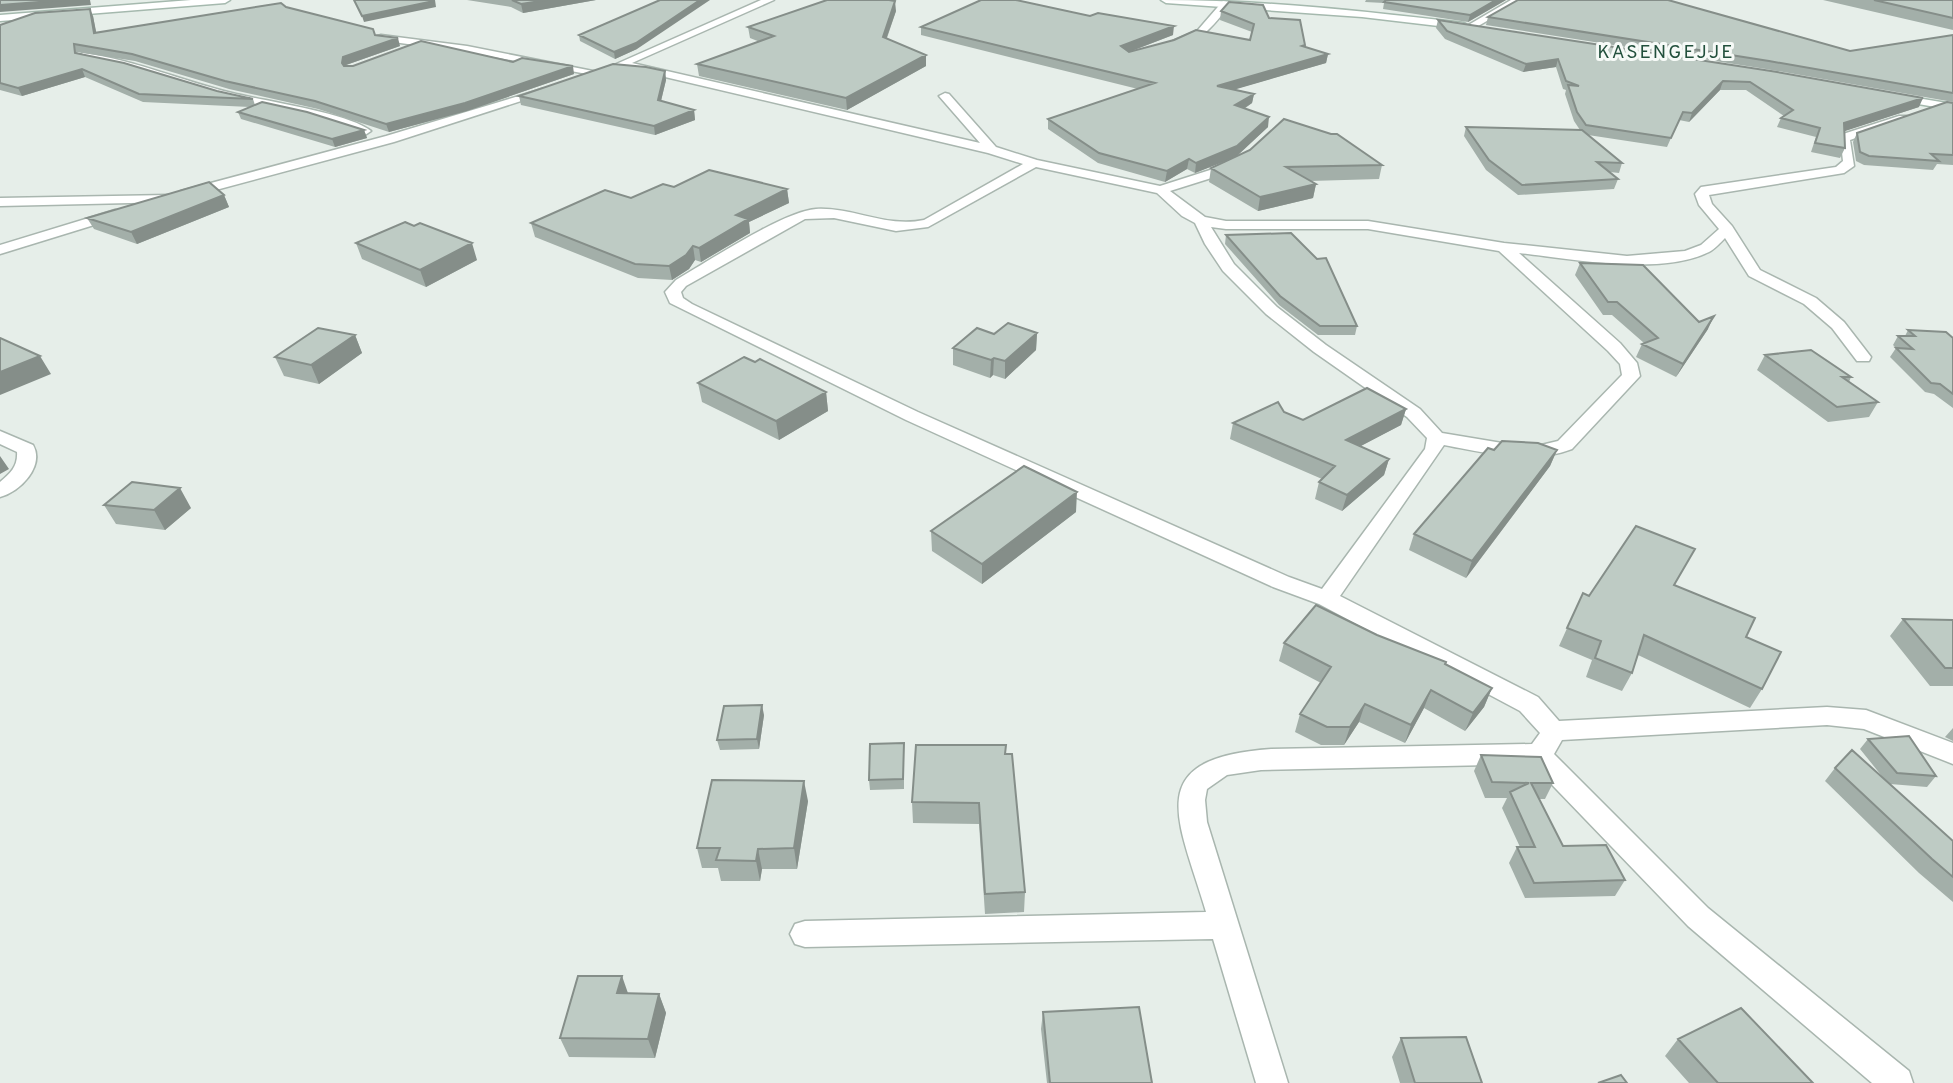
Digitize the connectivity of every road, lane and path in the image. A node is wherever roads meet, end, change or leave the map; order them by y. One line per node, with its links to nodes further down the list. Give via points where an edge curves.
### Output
1 (225, 0): 6 (street)
2 (769, 0): 16 (street)
3 (1166, 0): 5 (street)
4 (1518, 0): 8 (street)
5 (1226, 3): 8 (street); 13 (street, via 1200,33)
6 (35, 16): 7 (street); 9 (street)
7 (0, 18)
8 (1469, 27): 10 (street)
9 (0, 29)
10 (1483, 29)
11 (381, 38): 12 (street)
12 (421, 44): 14 (street); 17 (street)
13 (1168, 45)
14 (397, 53)
15 (83, 56): 21 (street, via 116,60 225,96 313,114)
16 (621, 64): 17 (street); 22 (street)
17 (598, 73): 21 (street)
18 (1875, 93): 20 (street)
19 (945, 96): 22 (street)
20 (1947, 106): 29 (street, via 1844,138 1849,161 1839,170 1706,190 1702,194 1706,205)
21 (390, 139): 26 (street)
22 (992, 150): 24 (street)
23 (1247, 160): 25 (street, via 1224,172)
24 (1034, 163): 25 (street); 36 (street, via 913,229 886,228 825,213 802,215 681,283 673,292 686,307 912,416)
25 (1161, 190): 28 (street)
26 (169, 199): 27 (street); 31 (street)
27 (0, 202)
28 (1201, 221): 30 (street, via 1368,225); 34 (street, via 1220,258 1250,288 1313,345 1422,419)
29 (1727, 229): 30 (street, via 1706,248 1687,256 1656,259 1583,257); 32 (street, via 1754,272 1810,301 1838,325)
30 (1504, 247): 34 (street, via 1614,347 1628,363 1630,376 1556,450 1525,451)
31 (0, 250)
32 (1863, 357)
33 (0, 437): 35 (street, via 26,449 29,458 26,467)
34 (1436, 438): 36 (street, via 1434,449)
35 (0, 491)
36 (1327, 599): 37 (street, via 1529,704)
37 (1546, 743): 38 (street, via 1827,716 1866,720); 39 (street, via 1236,762 1208,772 1192,792 1193,822); 42 (street, via 1698,917)
38 (1953, 754)
39 (1223, 925): 40 (street); 41 (street)
40 (805, 934)
41 (1272, 1083)
42 (1897, 1083)

